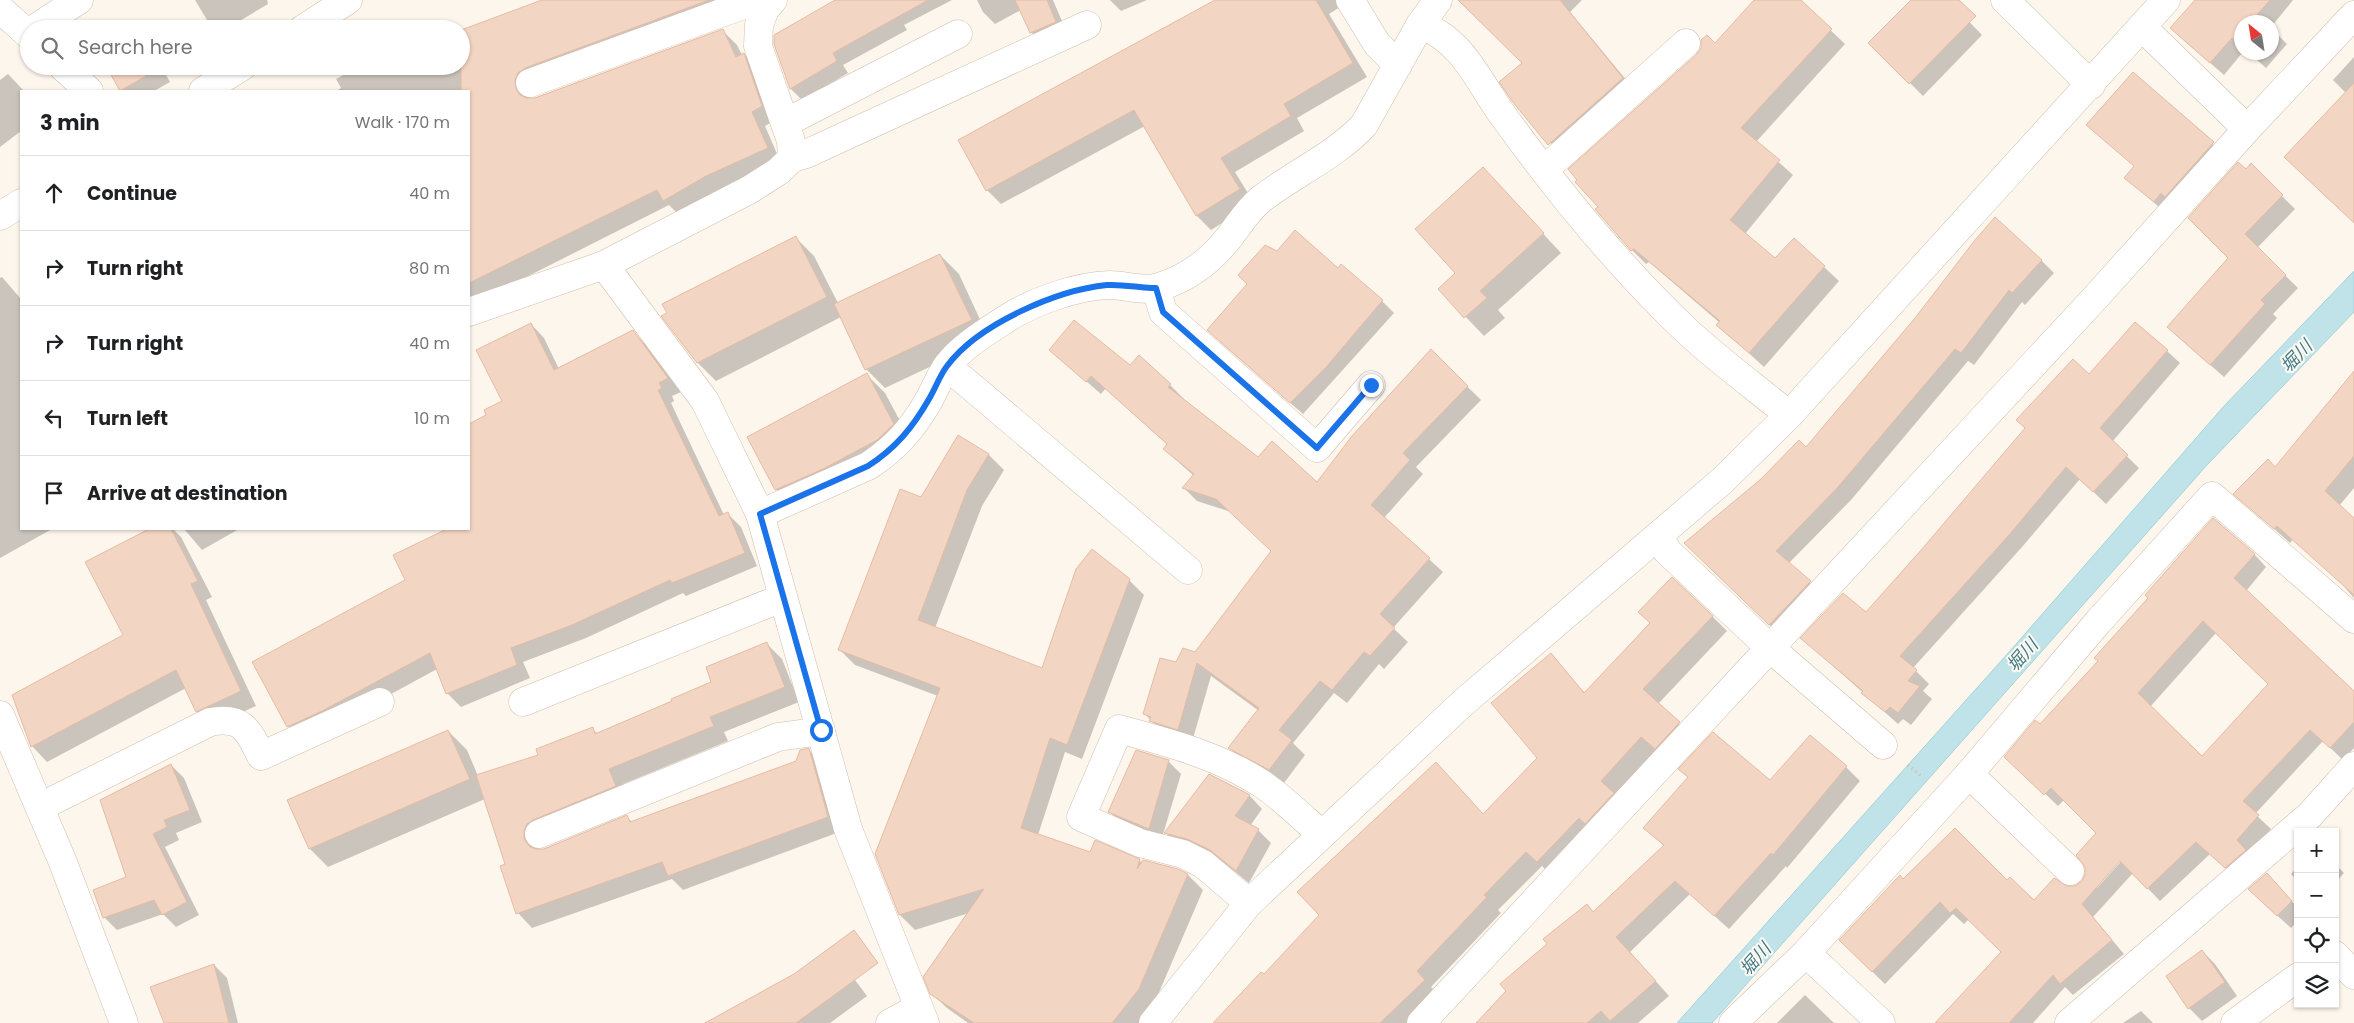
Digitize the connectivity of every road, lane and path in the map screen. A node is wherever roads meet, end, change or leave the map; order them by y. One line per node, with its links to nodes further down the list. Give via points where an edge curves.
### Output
1 (79, 0): 10 (street)
2 (348, 0): 11 (street)
3 (1350, 0): 18 (street, via 1377,44)
4 (1438, 0): 14 (street)
5 (2005, 0): 22 (street)
6 (2166, 0): 15 (street)
7 (769, 4): 21 (street, via 743,5); 25 (street, via 759,25 758,46)
8 (0, 9): 12 (street)
9 (2354, 14): 26 (street)
10 (48, 20)
11 (316, 20)
12 (20, 24)
13 (1086, 25): 27 (street)
14 (1420, 25): 18 (street); 28 (street, via 1435,30 1465,57)
15 (2142, 27): 22 (street); 26 (street)
16 (958, 34): 25 (street)
17 (1686, 43): 28 (street)
18 (1398, 65): 32 (street, via 1372,114 1356,134 1260,200 1211,258 1189,275)
19 (72, 75): 23 (street)
20 (229, 75): 24 (street)
21 (530, 82)
22 (2091, 85): 36 (street)
23 (88, 90)
24 (205, 90)
25 (785, 123): 27 (street)
26 (2247, 129): 42 (street)
27 (792, 158): 31 (street, via 779,171 749,190)
28 (1544, 170): 36 (street, via 1631,273 1690,333)
29 (20, 204): 30 (street)
30 (0, 216)
31 (604, 265): 33 (street); 37 (street, via 705,401)
32 (1156, 288): 34 (street, via 1109,285 1074,290 1008,318 964,349); 35 (street, via 1163,312 1317,448)
33 (470, 312)
34 (947, 366): 37 (street, via 912,428 882,457); 39 (street)
35 (1371, 385)
36 (1788, 415): 38 (street, via 1723,480)
37 (760, 514): 40 (street)
38 (1659, 535): 42 (street, via 1667,551); 53 (street, via 1464,702)
39 (1188, 570)
40 (782, 598): 44 (street); 46 (street)
41 (2354, 619): 49 (street, via 2212,496 2098,622)
42 (1770, 648): 47 (street); 64 (street)
43 (380, 702): 51 (street, via 261,756 252,737 240,724 227,719 210,722)
44 (523, 702)
45 (0, 715): 51 (street)
46 (821, 730): 52 (street, via 778,736); 60 (street, via 848,828)
47 (1893, 753): 50 (path)
48 (2354, 766): 67 (street, via 2310,815)
49 (1969, 774): 54 (street); 56 (street)
50 (1928, 782)
51 (40, 807): 61 (street)
52 (539, 834)
53 (1321, 834): 55 (street); 55 (street, via 1284,800 1236,768 1184,746 1119,729 1081,817 1140,843 1183,854 1203,864)
54 (2070, 871)
55 (1249, 903): 63 (street)
56 (1806, 953): 65 (street); 66 (street)
57 (2339, 959): 58 (street)
58 (2354, 975)
59 (2294, 980): 68 (street)
60 (921, 1015): 62 (street)
61 (124, 1023)
62 (890, 1023)
63 (1153, 1023)
64 (1421, 1023)
65 (1734, 1023)
66 (1881, 1023)
67 (2069, 1023)
68 (2235, 1023)

